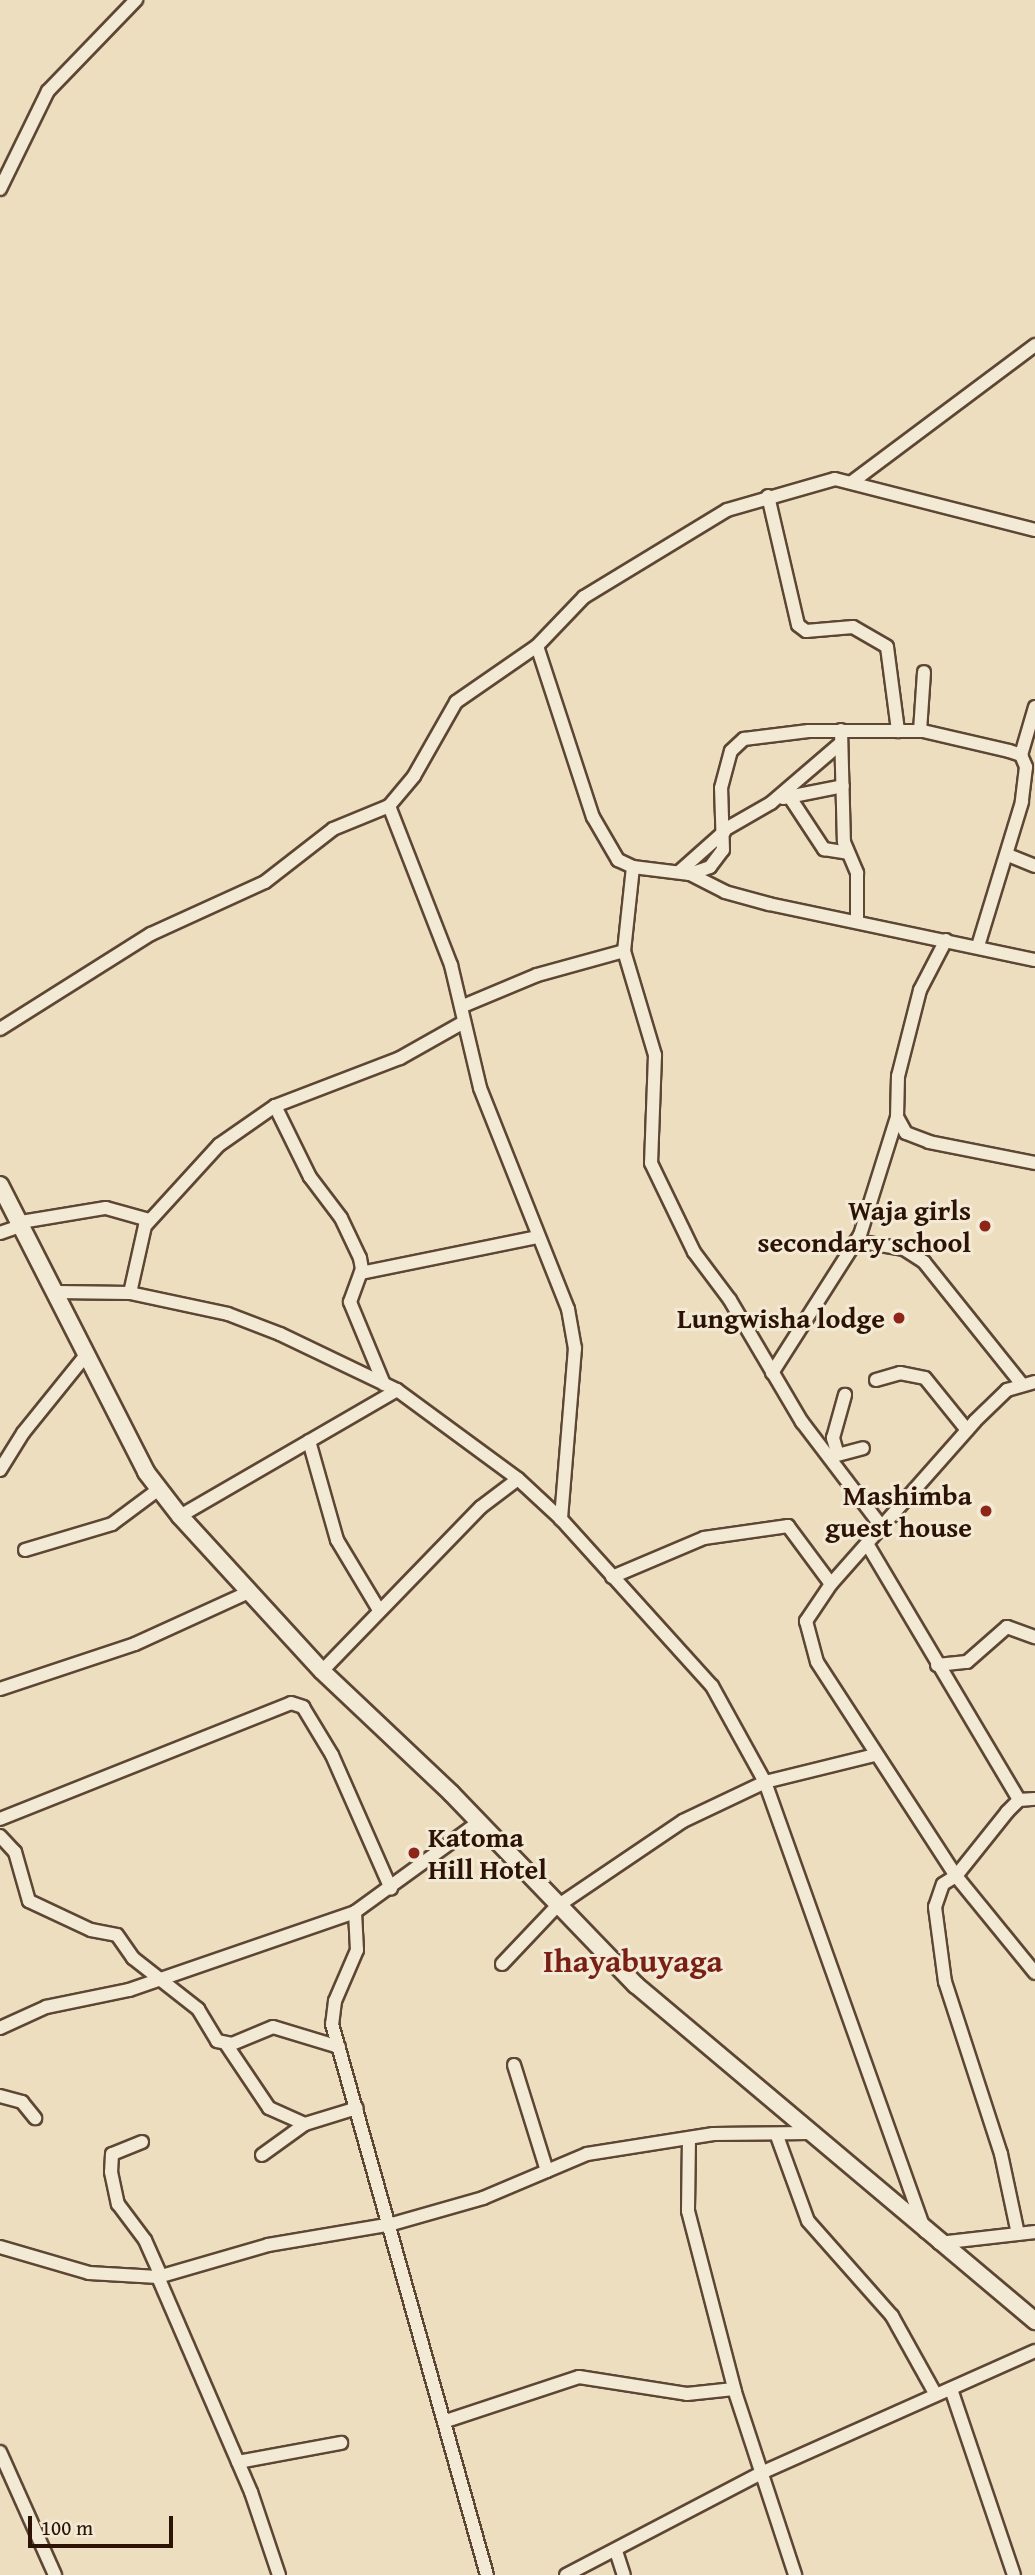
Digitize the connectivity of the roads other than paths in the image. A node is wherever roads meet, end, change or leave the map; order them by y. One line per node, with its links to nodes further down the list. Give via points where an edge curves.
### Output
1 (136, 0): 2 (street, via 43,98)
2 (0, 189)
3 (1035, 345): 4 (street)
4 (852, 482): 5 (street, via 820,479); 6 (street)
5 (768, 496): 7 (street, via 727,510 610,579 584,597); 10 (street, via 798,625 806,631 853,627 887,647)
6 (1035, 530)
7 (537, 646): 16 (street, via 449,709 415,776); 21 (street, via 593,817 609,851)
8 (925, 672): 11 (street)
9 (1035, 707): 13 (street)
10 (898, 730): 11 (street); 12 (street)
11 (920, 731): 13 (street)
12 (841, 736): 14 (street); 15 (street); 17 (street, via 765,735 735,744 720,788)
13 (1021, 755): 19 (street, via 1023,802)
14 (844, 786): 15 (street); 18 (street)
15 (782, 797): 17 (street); 18 (street, via 824,849)
16 (388, 806): 28 (street); 30 (street, via 333,830 265,882 151,934)
17 (724, 831): 22 (street)
18 (848, 853): 23 (street, via 857,873)
19 (1008, 855): 20 (street); 25 (street)
20 (1035, 866)
21 (633, 867): 22 (street); 26 (street)
22 (685, 873): 23 (street, via 733,894)
23 (857, 919): 24 (street)
24 (946, 940): 25 (street); 32 (street, via 920,990 898,1076)
25 (978, 946): 27 (street)
26 (624, 951): 28 (street, via 537,975); 44 (street, via 654,1055 651,1163 694,1252)
27 (1035, 960)
28 (463, 1006): 29 (street)
29 (464, 1022): 31 (street, via 400,1058); 38 (street, via 480,1088)
30 (0, 1029)
31 (275, 1106): 35 (street, via 219,1145); 40 (street, via 310,1177 341,1219 360,1258)
32 (897, 1117): 33 (street, via 906,1133 929,1142); 39 (street)
33 (1035, 1163)
34 (0, 1185): 36 (main road)
35 (149, 1220): 36 (street, via 106,1208); 42 (street, via 137,1242)
36 (22, 1224): 37 (street); 41 (main road)
37 (0, 1233)
38 (538, 1237): 40 (street); 58 (street, via 568,1309 575,1348)
39 (856, 1241): 44 (street); 46 (street, via 904,1249 924,1262)
40 (361, 1273): 47 (street, via 350,1302)
41 (57, 1292): 42 (street); 43 (main road)
42 (130, 1293): 47 (street, via 228,1314)
43 (86, 1355): 54 (street, via 23,1433); 56 (main road)
44 (772, 1373): 53 (street)
45 (876, 1380): 50 (street, via 900,1373 925,1378)
46 (1031, 1382): 50 (street)
47 (384, 1384): 48 (street)
48 (397, 1390): 51 (street); 55 (street)
49 (845, 1395): 53 (street)
50 (967, 1430): 59 (street)
51 (309, 1441): 57 (street); 65 (street, via 337,1540)
52 (863, 1448): 53 (street)
53 (832, 1456): 59 (street)
54 (0, 1470)
55 (518, 1479): 58 (street); 65 (street, via 481,1507)
56 (159, 1489): 57 (main road); 61 (street, via 112,1524)
57 (180, 1516): 64 (main road)
58 (561, 1519): 62 (street)
59 (882, 1527): 60 (street)
60 (869, 1547): 63 (street); 67 (street)
61 (25, 1550)
62 (612, 1577): 63 (street, via 704,1538 754,1533 782,1523); 71 (street, via 712,1685)
63 (831, 1584): 70 (street, via 806,1621 809,1646)
64 (249, 1592): 68 (main road); 69 (street, via 135,1644)
65 (379, 1610): 68 (street)
66 (1035, 1637): 67 (street, via 1025,1629 1007,1627 967,1662)
67 (937, 1665): 73 (street)
68 (322, 1671): 75 (main road)
69 (0, 1689)
70 (875, 1755): 71 (street); 77 (street)
71 (765, 1782): 79 (street, via 683,1821); 99 (street)
72 (1035, 1799): 73 (street)
73 (1019, 1800): 77 (street)
74 (0, 1819): 78 (street, via 291,1703 303,1707 332,1755)
75 (479, 1822): 78 (street); 79 (main road)
76 (0, 1836): 83 (street, via 19,1860 29,1901 91,1930 117,1935 126,1952)
77 (956, 1876): 82 (street); 101 (street, via 936,1894 945,1982 1001,2154)
78 (391, 1889): 80 (street)
79 (556, 1907): 81 (street); 92 (main road, via 636,1985)
80 (355, 1912): 83 (street); 86 (street, via 357,1951 335,2001 331,2024)
81 (502, 1964)
82 (1035, 1973)
83 (160, 1977): 84 (street, via 129,1990 46,2007); 85 (street, via 198,2009 217,2041)
84 (0, 2028)
85 (226, 2044): 86 (street, via 273,2027); 91 (street, via 269,2108)
86 (338, 2047): 89 (street)
87 (514, 2065): 97 (street)
88 (0, 2096): 90 (street, via 22,2102)
89 (357, 2108): 91 (street); 98 (street)
90 (35, 2118)
91 (305, 2124): 96 (street)
92 (810, 2133): 93 (street); 99 (main road)
93 (777, 2136): 94 (street); 109 (street, via 808,2221 892,2316)
94 (689, 2138): 97 (street, via 587,2154); 107 (street, via 686,2200)
95 (142, 2142): 104 (street, via 111,2154 111,2172 118,2204 145,2240)
96 (262, 2155)
97 (547, 2171): 98 (street, via 508,2190)
98 (392, 2224): 104 (street, via 268,2245); 110 (street)
99 (925, 2231): 102 (main road)
100 (1035, 2232): 101 (street)
101 (1018, 2234): 102 (street)
102 (939, 2243): 105 (main road)
103 (0, 2247): 104 (street, via 75,2270)
104 (160, 2277): 113 (street)
105 (1035, 2321)
106 (1035, 2351): 108 (street)
107 (734, 2389): 110 (street, via 687,2394 579,2377); 114 (street)
108 (951, 2389): 109 (street); 122 (street)
109 (936, 2395): 114 (street)
110 (446, 2421): 118 (street)
111 (341, 2443): 113 (street)
112 (0, 2452): 116 (street)
113 (238, 2462): 117 (street)
114 (761, 2473): 115 (street); 121 (street)
115 (616, 2551): 119 (street); 120 (street)
116 (55, 2575)
117 (279, 2575)
118 (487, 2575)
119 (566, 2575)
120 (624, 2575)
121 (795, 2575)
122 (1014, 2575)

